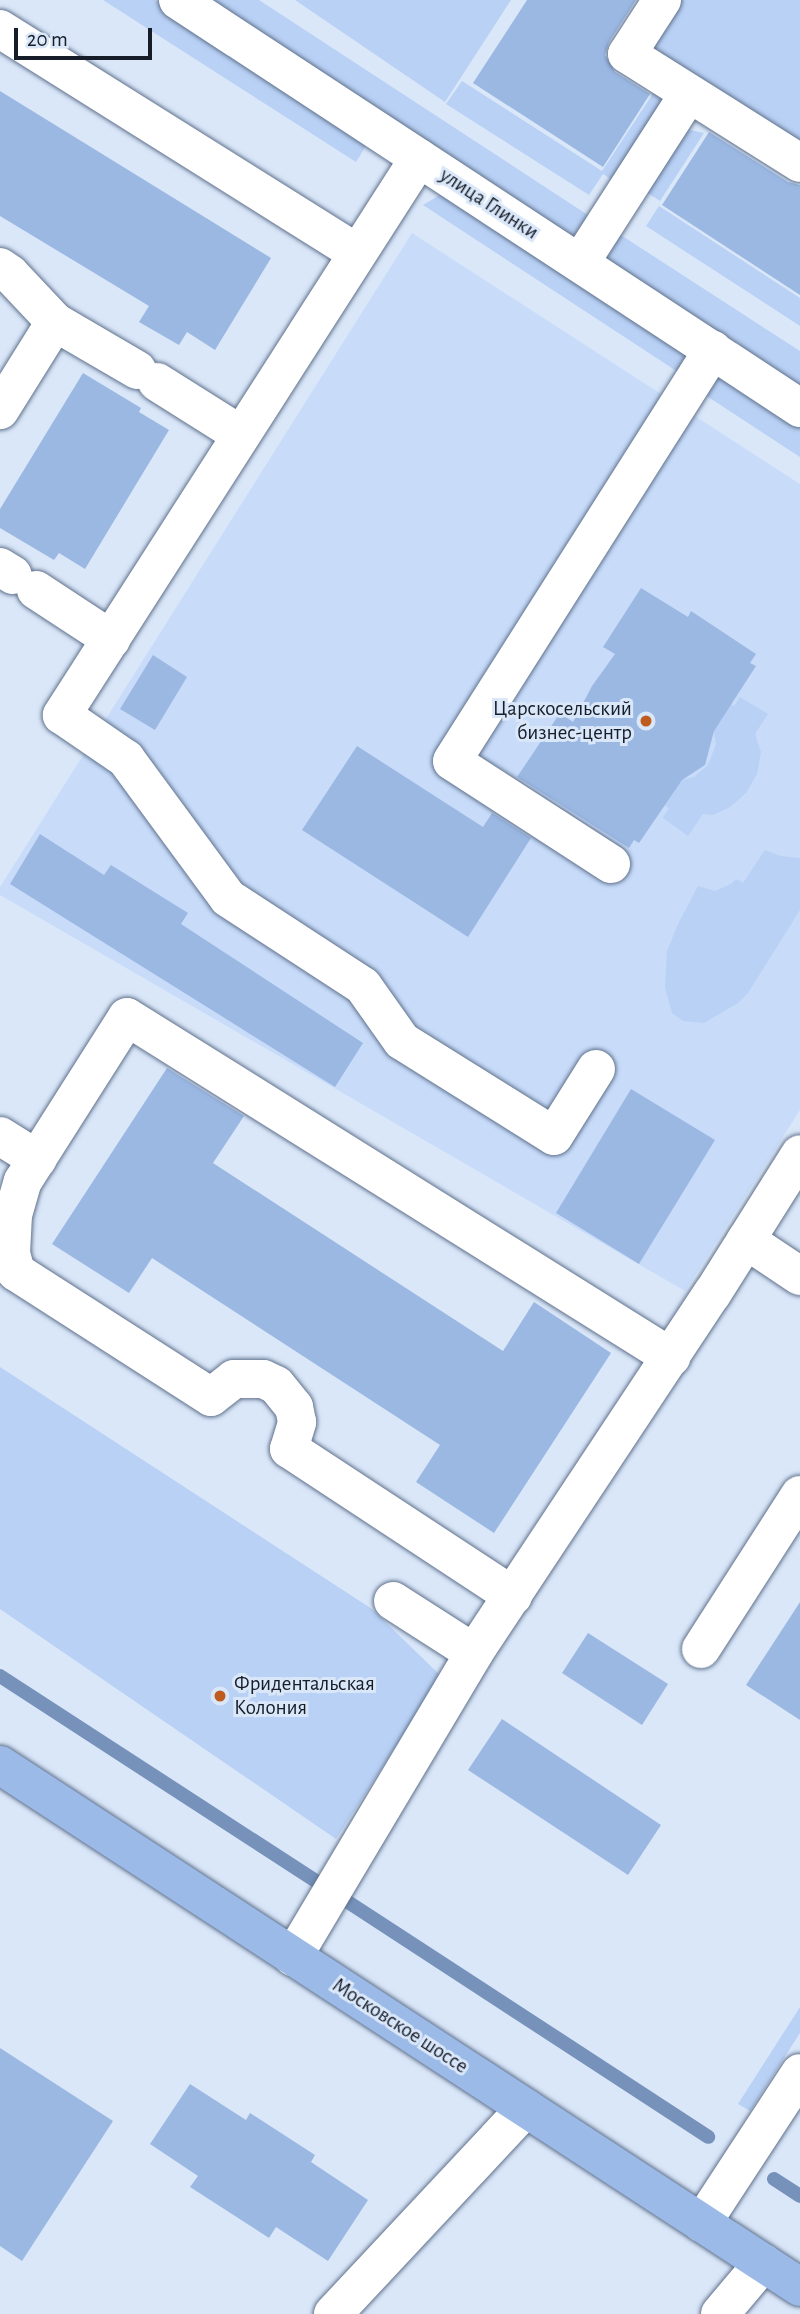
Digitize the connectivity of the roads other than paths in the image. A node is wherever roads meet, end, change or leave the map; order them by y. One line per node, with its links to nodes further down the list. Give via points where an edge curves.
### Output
1 (178, 0): 5 (street, улица Глинки)
2 (662, 0): 4 (street, via 627,54)
3 (0, 29): 7 (street)
4 (688, 95): 6 (street); 8 (street)
5 (419, 158): 7 (street); 8 (street, улица Глинки)
6 (800, 163)
7 (357, 253): 14 (street)
8 (580, 263): 11 (street, улица Глинки)
9 (0, 267): 10 (street)
10 (55, 322): 13 (street); 14 (street)
11 (713, 350): 12 (street, улица Глинки); 17 (street, via 453,761)
12 (800, 408)
13 (0, 410)
14 (241, 435): 16 (street)
15 (16, 577): 16 (street)
16 (111, 639): 18 (street, via 62,715 126,759 228,898 363,986 401,1041 554,1136)
17 (611, 864)
18 (596, 1069)
19 (0, 1136): 21 (street)
20 (800, 1154): 22 (street)
21 (37, 1159): 24 (street, via 127,1017); 26 (street, via 23,1181 13,1215 11,1253 16,1272 211,1397 234,1379 263,1379 276,1385 294,1407 297,1422 289,1449)
22 (746, 1240): 23 (street); 24 (street)
23 (800, 1276)
24 (671, 1357): 26 (street)
25 (800, 1495): 28 (street)
26 (513, 1596): 29 (street)
27 (393, 1601): 29 (street)
28 (701, 1649)
29 (474, 1653): 31 (street)
30 (0, 1765): 31 (main road, Московское шоссе)
31 (293, 1957): 33 (main road, Московское шоссе)
32 (800, 2073): 34 (street)
33 (526, 2108): 34 (main road, Московское шоссе); 37 (street)
34 (702, 2223): 35 (main road, Московское шоссе)
35 (763, 2263): 36 (main road, Московское шоссе); 38 (street)
36 (800, 2287)
37 (333, 2314)
38 (720, 2314)

